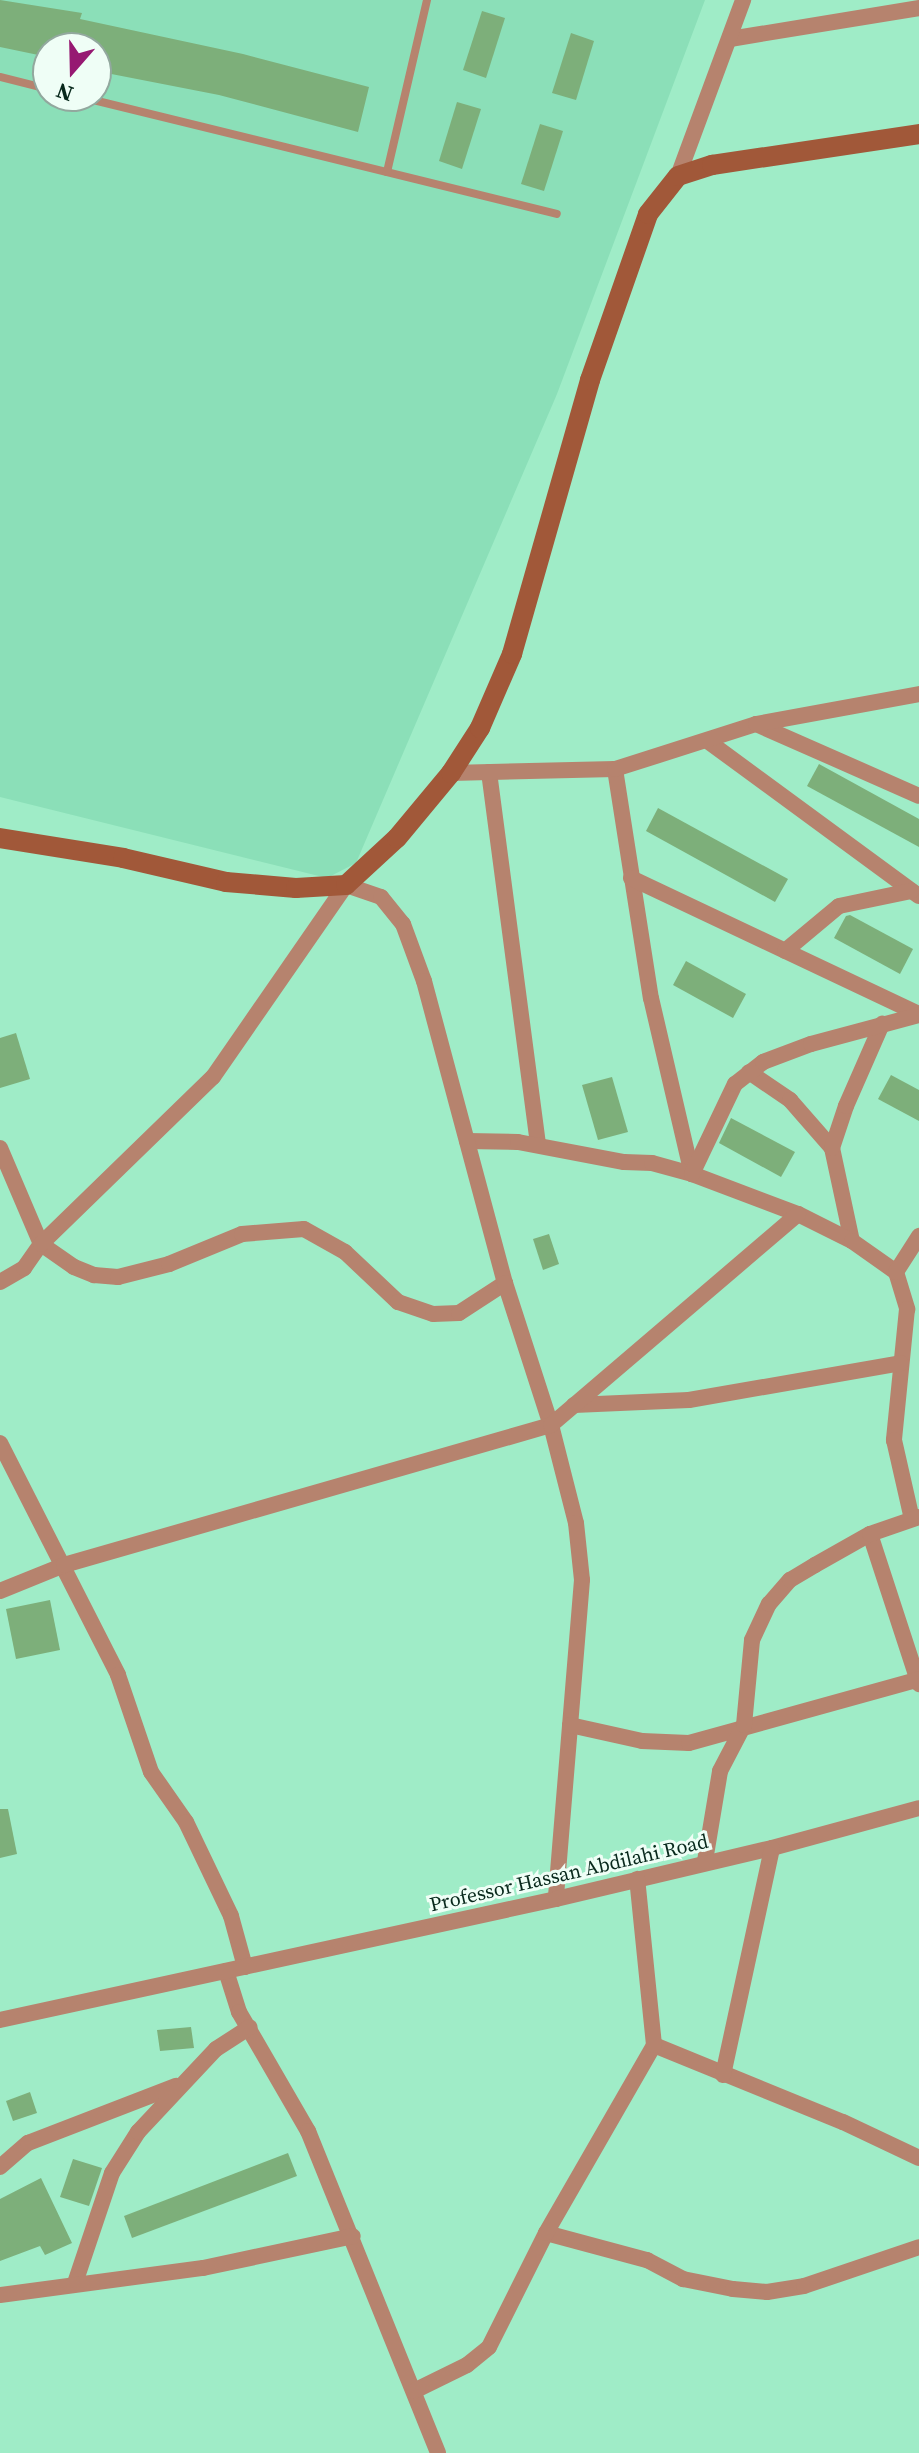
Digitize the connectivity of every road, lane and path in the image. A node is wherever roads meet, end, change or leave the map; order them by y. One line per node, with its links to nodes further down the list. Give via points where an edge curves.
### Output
1 (427, 0): 9 (lane)
2 (743, 0): 4 (street)
3 (919, 8): 4 (street)
4 (730, 39): 10 (street)
5 (0, 77): 6 (lane)
6 (32, 85)
7 (112, 105): 9 (lane)
8 (919, 134): 10 (street, via 712,165)
9 (387, 172): 11 (lane)
10 (678, 176): 17 (street, via 648,214 636,242 590,380 512,654 480,728)
11 (557, 214)
12 (919, 694): 13 (street)
13 (756, 724): 14 (street); 18 (street)
14 (709, 742): 15 (street); 22 (street)
15 (615, 769): 16 (street); 20 (street)
16 (489, 772): 17 (street); 28 (street)
17 (451, 773): 21 (street, via 397,838)
18 (919, 796)
19 (0, 838): 21 (street, via 226,882 296,888)
20 (631, 878): 23 (street); 31 (street, via 651,998)
21 (346, 885): 27 (street, via 381,897 403,924 424,981); 35 (street, via 213,1077)
22 (915, 894): 23 (street, via 839,906)
23 (785, 951): 24 (street)
24 (919, 1014): 25 (street)
25 (882, 1024): 26 (street, via 811,1044); 30 (street)
26 (749, 1072): 30 (street, via 790,1100); 31 (street, via 735,1084)
27 (467, 1141): 28 (street); 38 (street)
28 (538, 1145): 31 (street)
29 (0, 1148): 35 (street)
30 (832, 1148): 34 (street)
31 (692, 1174): 32 (street)
32 (798, 1214): 34 (street); 40 (street)
33 (919, 1236): 36 (street)
34 (852, 1241): 36 (street)
35 (41, 1244): 37 (street, via 24,1268); 38 (street, via 74,1267 118,1277 169,1264 242,1234 304,1229 345,1252 398,1302 433,1314 459,1313)
36 (896, 1272): 39 (street, via 907,1309)
37 (0, 1282)
38 (505, 1283): 41 (street)
39 (901, 1363): 40 (street, via 689,1400); 43 (street, via 894,1440)
40 (574, 1405): 41 (street)
41 (551, 1425): 45 (street); 48 (street, via 576,1523 582,1580)
42 (3, 1454): 45 (street)
43 (915, 1518): 44 (street)
44 (870, 1534): 47 (street); 49 (street, via 790,1580 769,1604 752,1640)
45 (64, 1565): 46 (street); 55 (street, via 118,1675 151,1772 186,1822 231,1916)
46 (0, 1591)
47 (918, 1681): 49 (street)
48 (570, 1725): 49 (street, via 642,1741 689,1743); 54 (street)
49 (744, 1725): 52 (street, via 720,1771)
50 (919, 1808): 51 (street, Professor Hassan Abdilahi Road)
51 (772, 1848): 52 (street, Professor Hassan Abdilahi Road); 60 (street)
52 (705, 1861): 53 (street, Professor Hassan Abdilahi Road)
53 (637, 1879): 54 (street, Professor Hassan Abdilahi Road); 59 (street)
54 (556, 1899): 55 (street, Professor Hassan Abdilahi Road)
55 (245, 1967): 56 (street, Professor Hassan Abdilahi Road)
56 (226, 1971): 57 (street, Professor Hassan Abdilahi Road); 58 (street, via 239,2012)
57 (0, 2020)
58 (250, 2027): 61 (street, via 216,2049); 65 (street, via 308,2131)
59 (654, 2045): 60 (street); 64 (street)
60 (723, 2075): 62 (street)
61 (181, 2084): 63 (street, via 28,2143); 67 (street, via 138,2132 112,2173)
62 (919, 2158)
63 (0, 2167)
64 (546, 2233): 66 (street, via 647,2260 683,2279 767,2292 804,2286); 69 (street, via 489,2347 467,2365)
65 (353, 2236): 67 (street, via 203,2268); 69 (street)
66 (919, 2247)
67 (75, 2283): 68 (street)
68 (0, 2295)
69 (414, 2391): 70 (street)
70 (438, 2453)

